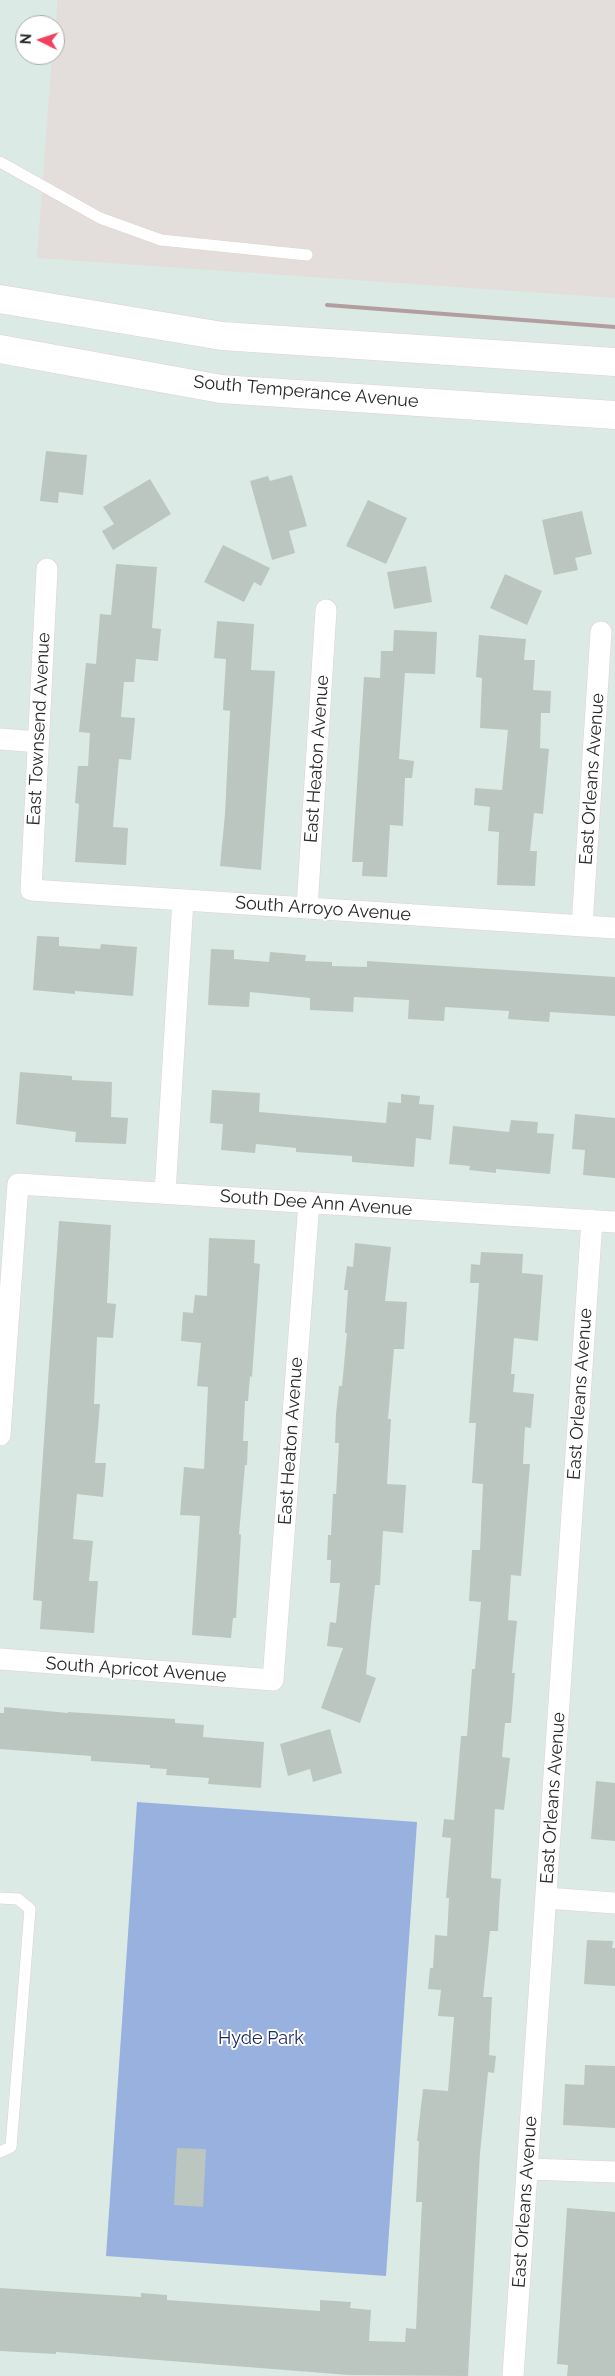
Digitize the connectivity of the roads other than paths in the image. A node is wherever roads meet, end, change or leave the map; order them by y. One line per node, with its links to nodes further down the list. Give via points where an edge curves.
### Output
1 (0, 162): 2 (lane, via 100,218 161,240)
2 (307, 255)
3 (0, 299): 5 (main road, via 222,336)
4 (0, 349): 6 (main road, South Temperance Avenue, via 221,389)
5 (615, 362)
6 (615, 415)
7 (47, 569): 11 (street, East Townsend Avenue)
8 (326, 610): 14 (street, East Heaton Avenue)
9 (601, 632): 15 (street, East Orleans Avenue)
10 (0, 740): 11 (street)
11 (38, 742): 12 (street, East Townsend Avenue)
12 (31, 890): 13 (street, South Arroyo Avenue)
13 (183, 900): 14 (street, South Arroyo Avenue); 17 (street)
14 (307, 908): 15 (street, South Arroyo Avenue)
15 (582, 926): 16 (street, South Arroyo Avenue)
16 (615, 928)
17 (165, 1193): 18 (street, South Dee Ann Avenue); 21 (street, South Dee Ann Avenue, via 18,1184)
18 (309, 1202): 19 (street, South Dee Ann Avenue); 23 (street, East Heaton Avenue)
19 (592, 1220): 20 (street, South Dee Ann Avenue); 25 (street, East Orleans Avenue)
20 (615, 1222)
21 (0, 1435)
22 (0, 1659): 23 (street, South Apricot Avenue)
23 (273, 1680)
24 (0, 1898): 27 (lane, via 18,1899 30,1909 10,2147)
25 (546, 1898): 26 (street); 28 (street, East Orleans Avenue)
26 (615, 1903)
27 (0, 2152)
28 (528, 2169): 29 (street); 30 (street, East Orleans Avenue)
29 (615, 2172)
30 (513, 2376)

